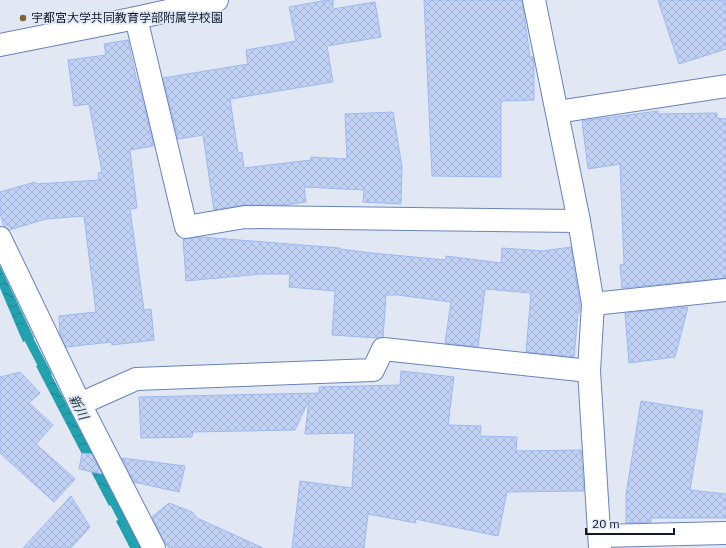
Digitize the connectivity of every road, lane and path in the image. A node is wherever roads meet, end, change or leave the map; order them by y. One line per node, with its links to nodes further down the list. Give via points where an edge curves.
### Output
1 (217, 0): 3 (street)
2 (534, 0): 6 (street)
3 (136, 18): 4 (street); 7 (street, via 186,227 245,217)
4 (0, 45)
5 (726, 86): 6 (street)
6 (557, 112): 7 (street)
7 (579, 221): 10 (street)
8 (0, 238): 12 (street)
9 (726, 290): 10 (street)
10 (593, 304): 11 (street)
11 (589, 371): 12 (street, via 383,348 373,370 136,379); 14 (street)
12 (80, 404): 15 (street)
13 (726, 534): 14 (street)
14 (600, 542)
15 (154, 548)

